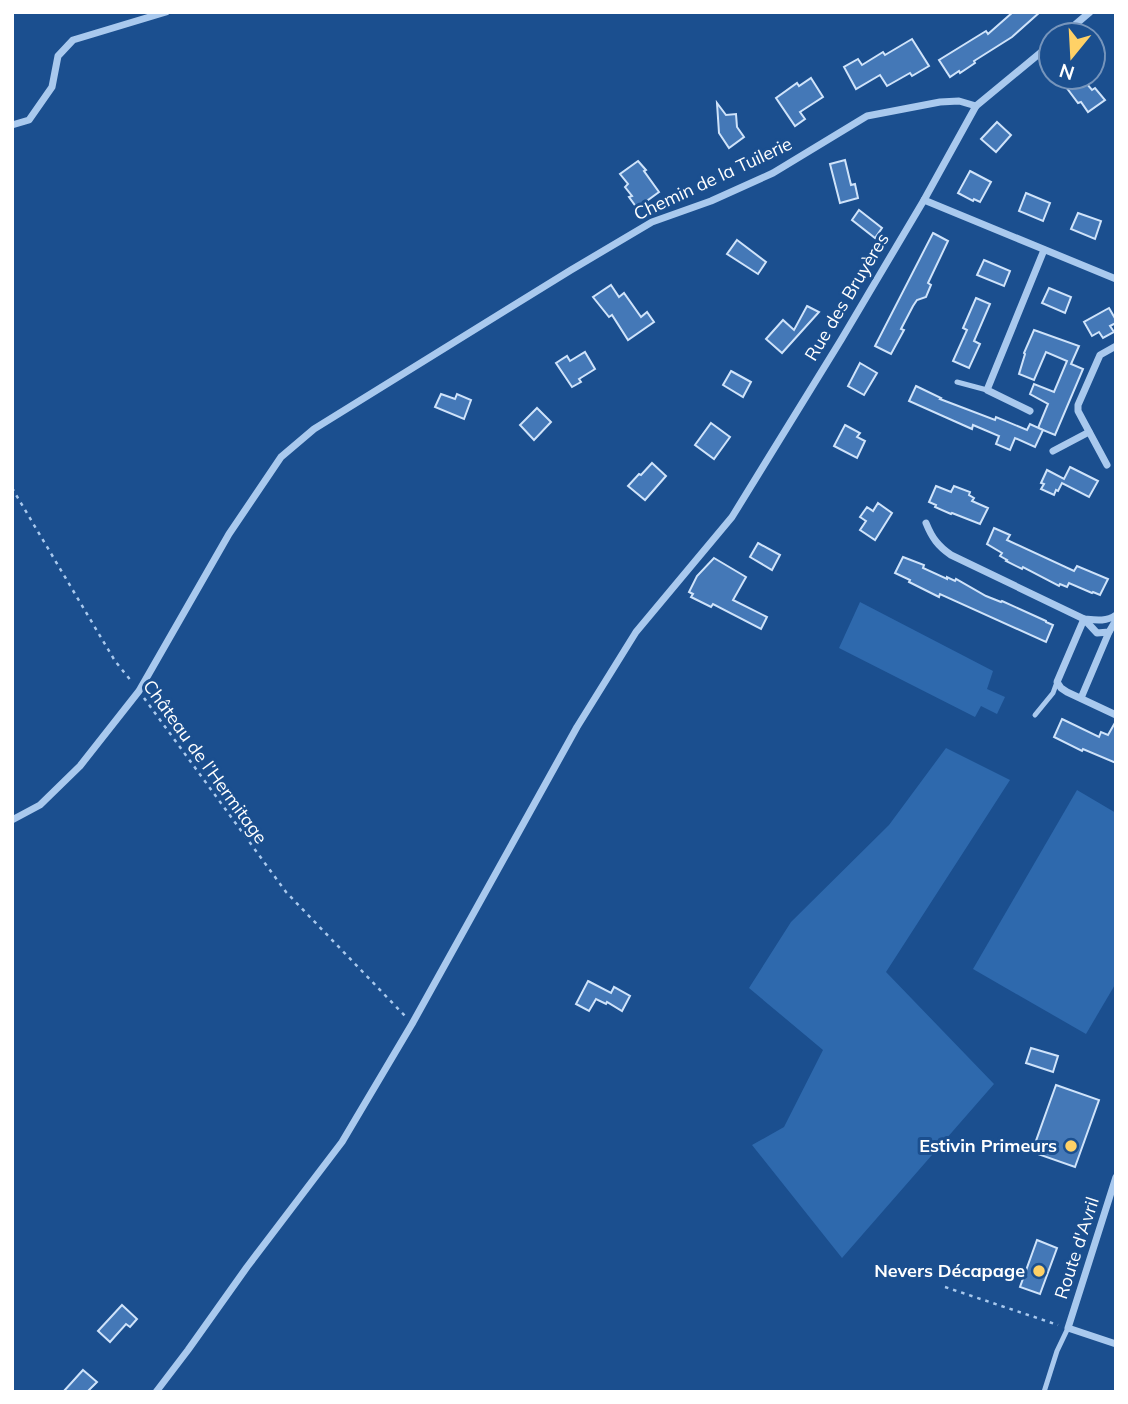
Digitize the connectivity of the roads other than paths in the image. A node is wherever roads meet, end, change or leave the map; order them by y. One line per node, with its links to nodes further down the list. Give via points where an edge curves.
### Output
1 (166, 12): 4 (street, via 74,40 58,56 52,87 29,120)
2 (1037, 56): 3 (street, Rue des Bruyères)
3 (976, 106): 5 (street, Rue des Bruyères); 23 (street, Chemin de la Tuilerie, via 940,102 867,116 774,173 652,222 314,429 281,457 229,534 139,691 80,766 40,805)
4 (12, 125)
5 (923, 200): 6 (street); 27 (street, Rue des Bruyères, via 732,517 636,632 577,727 342,1142)
6 (1044, 250): 7 (street); 10 (street)
7 (1116, 279)
8 (1116, 346): 12 (street, via 1100,355 1078,405)
9 (957, 382): 10 (lane)
10 (987, 390): 11 (street)
11 (1030, 411)
12 (1089, 432): 13 (street); 14 (street)
13 (1053, 451)
14 (1107, 465)
15 (926, 523): 17 (street, via 931,537 951,555)
16 (1116, 618): 17 (street); 18 (street)
17 (1084, 619): 18 (street, via 1097,633); 19 (street)
18 (1110, 632): 20 (street)
19 (1057, 682): 20 (street); 21 (lane)
20 (1080, 698): 22 (street)
21 (1035, 715)
22 (1116, 715)
23 (12, 820)
24 (1116, 1177): 25 (street, Route d'Avril)
25 (1068, 1328): 26 (street); 28 (lane)
26 (1116, 1344)
27 (156, 1392)
28 (1044, 1392)

